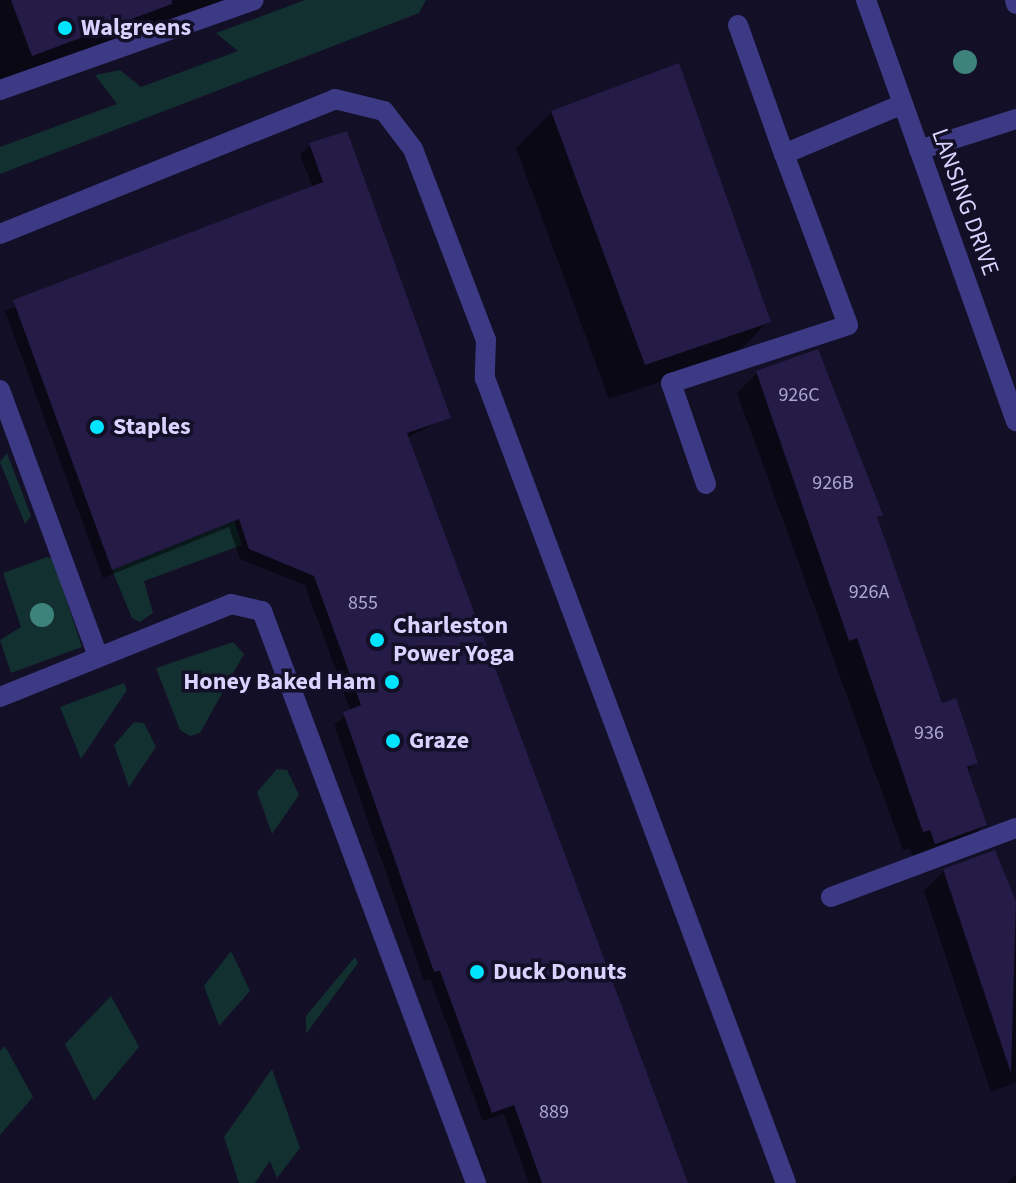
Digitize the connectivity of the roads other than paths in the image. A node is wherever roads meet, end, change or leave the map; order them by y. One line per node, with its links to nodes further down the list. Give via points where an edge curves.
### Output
1 (254, 0): 4 (street)
2 (866, 0): 5 (street, LANSING DRIVE)
3 (738, 25): 8 (street)
4 (0, 90)
5 (903, 104): 7 (street, LANSING DRIVE); 8 (street)
6 (1016, 119): 7 (street)
7 (919, 150): 11 (street, LANSING DRIVE)
8 (784, 154): 12 (street, via 848,325 671,383)
9 (0, 234): 18 (street, via 335,99 384,111 413,149 486,340 485,378)
10 (0, 390): 13 (street)
11 (1016, 421)
12 (706, 484)
13 (98, 657): 14 (street); 17 (street, via 231,604 262,611)
14 (0, 697)
15 (1016, 828): 16 (street)
16 (831, 897)
17 (476, 1183)
18 (786, 1183)

